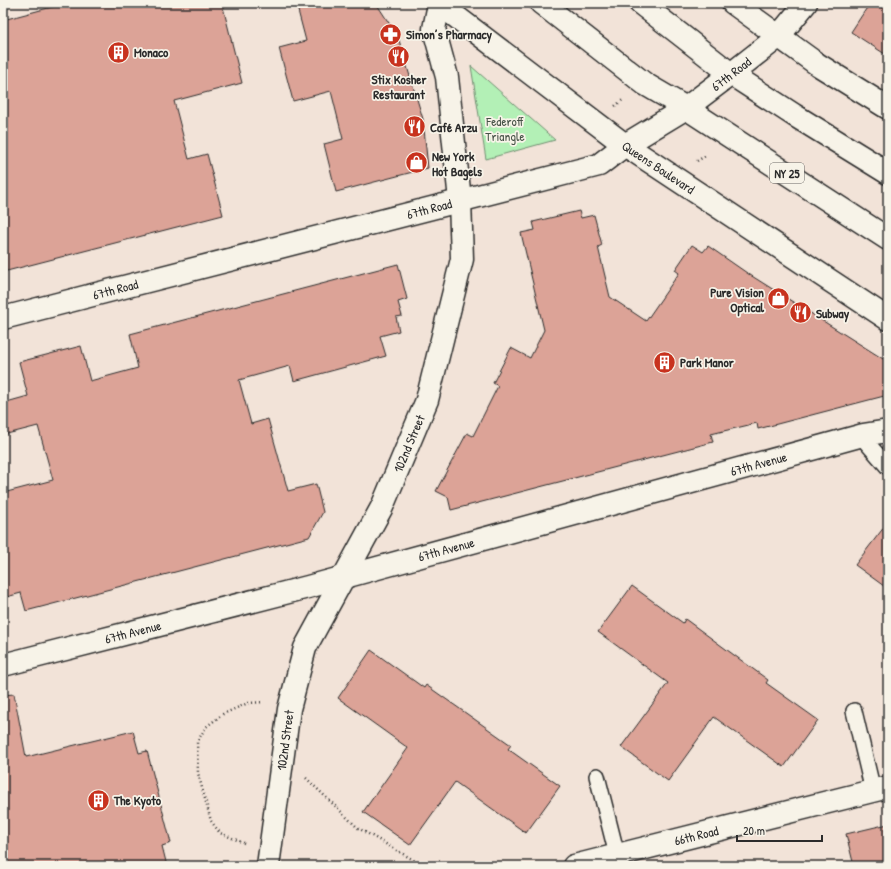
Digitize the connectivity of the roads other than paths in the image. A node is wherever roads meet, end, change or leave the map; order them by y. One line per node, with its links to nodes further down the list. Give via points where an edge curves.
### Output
1 (439, 3): 10 (street, Queens Boulevard); 12 (street, 102nd Street, via 434,29 447,77)
2 (541, 3): 8 (street, NY 25, via 626,71)
3 (640, 3): 7 (street)
4 (733, 3): 6 (street)
5 (806, 3): 6 (street, 67th Road)
6 (778, 37): 7 (street, 67th Road); 9 (street)
7 (731, 74): 8 (street, 67th Road); 11 (street)
8 (686, 108): 10 (street, 67th Road); 13 (street, NY 25)
9 (888, 108)
10 (625, 145): 12 (street, 67th Road, via 599,164); 15 (street, Queens Boulevard)
11 (888, 173)
12 (460, 200): 14 (street, 67th Road); 19 (street, 102nd Street, via 462,259 427,400 382,507)
13 (888, 238)
14 (3, 318)
15 (888, 319)
16 (888, 431): 17 (street, 67th Avenue)
17 (861, 436): 18 (lane); 19 (street, 67th Avenue)
18 (888, 467)
19 (344, 577): 20 (street, 67th Avenue); 25 (street, 102nd Street, via 305,648 289,709)
20 (3, 665)
21 (854, 710): 23 (lane)
22 (597, 776): 24 (lane)
23 (881, 789): 24 (street, 66th Road)
24 (617, 855): 26 (street, 66th Road)
25 (268, 866)
26 (574, 866)

